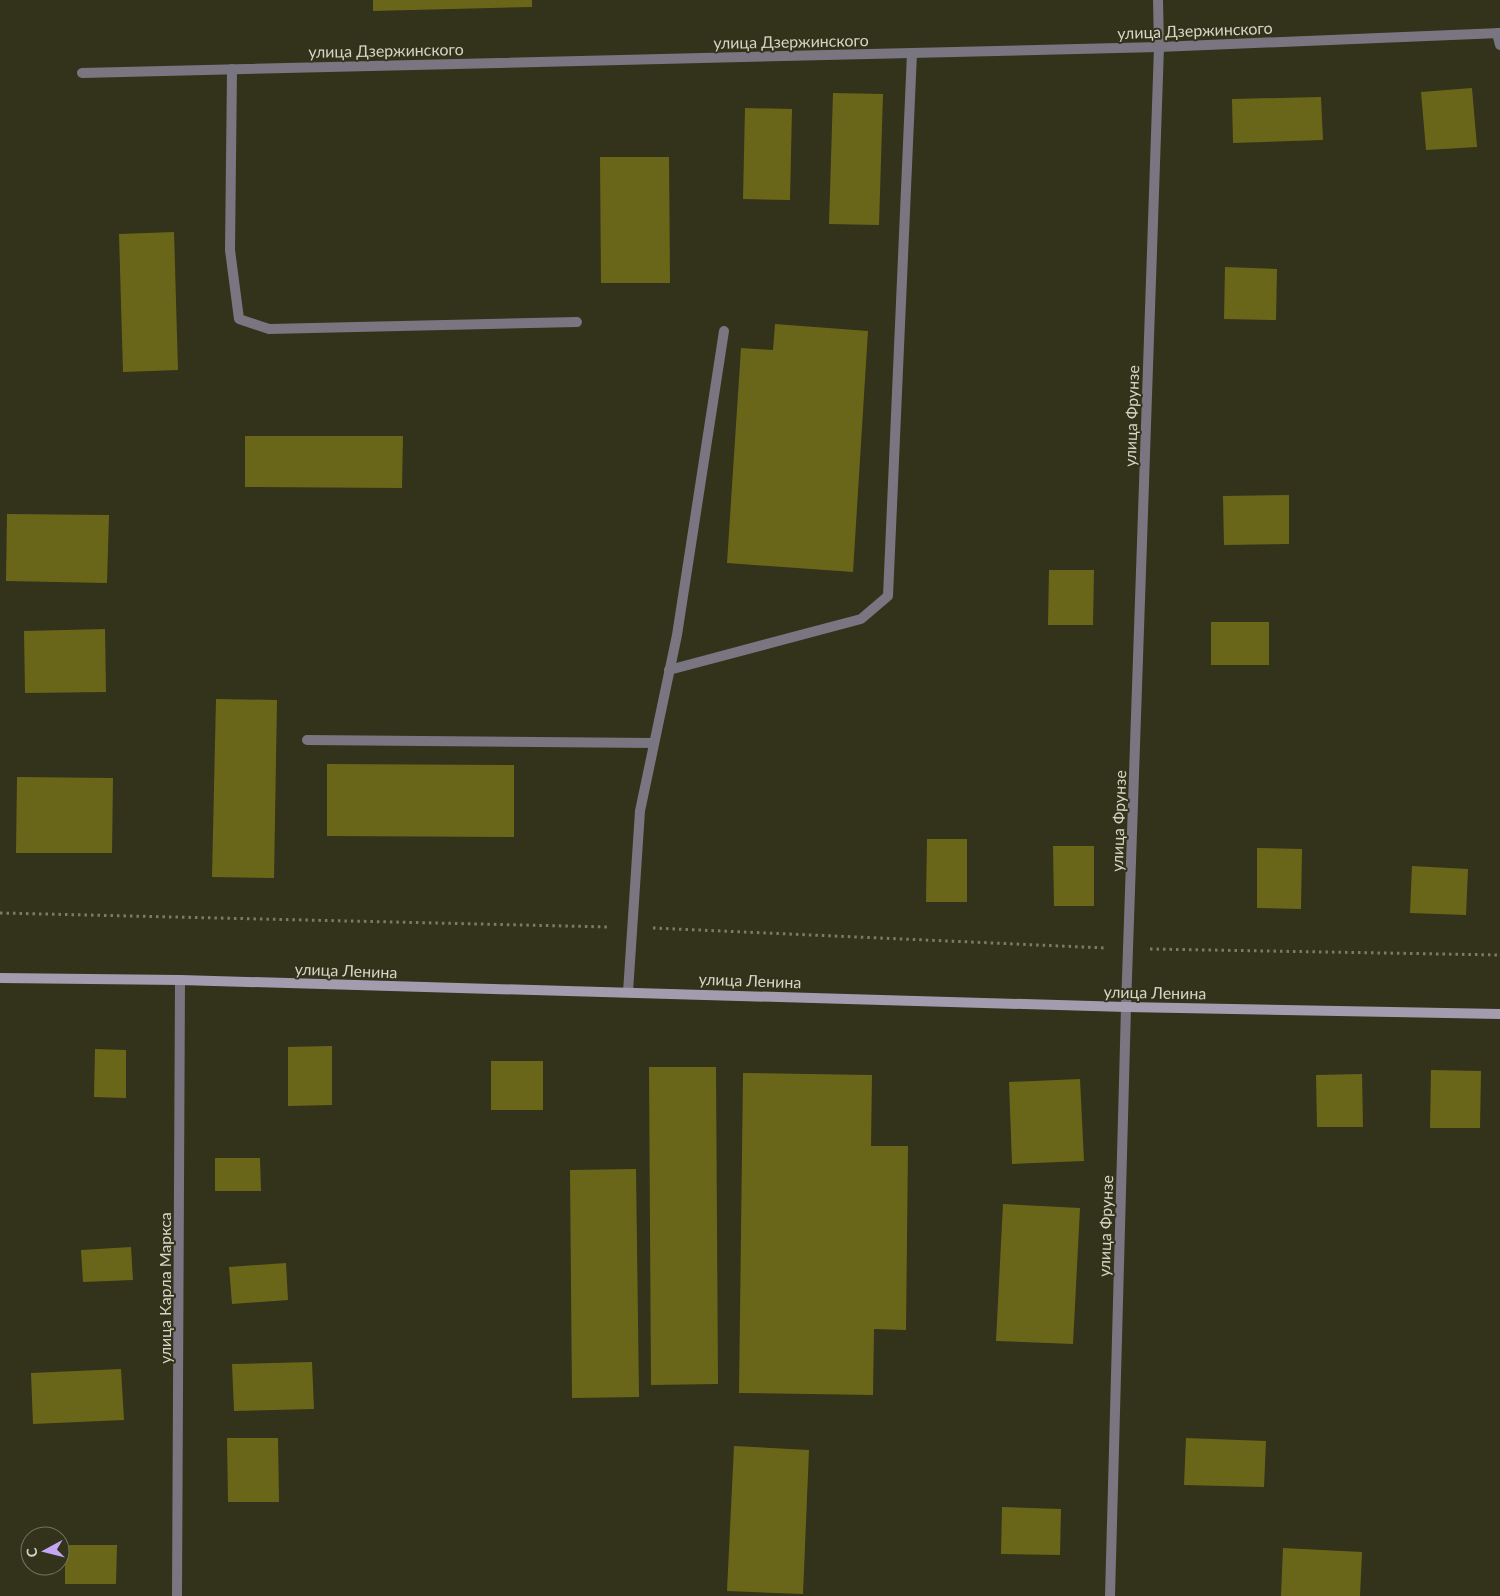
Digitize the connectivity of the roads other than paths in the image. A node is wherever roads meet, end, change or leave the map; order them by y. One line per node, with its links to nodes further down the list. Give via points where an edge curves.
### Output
1 (1158, 0): 4 (street, улица Фрунзе)
2 (1499, 33): 3 (street); 4 (street, улица Дзержинского)
3 (1500, 45)
4 (1159, 47): 5 (street, улица Дзержинского); 16 (street, улица Фрунзе)
5 (912, 53): 6 (street, улица Дзержинского); 10 (street, via 888,596 861,619)
6 (232, 69): 7 (street, улица Дзержинского); 8 (street, via 230,250 239,319 269,328)
7 (82, 73)
8 (577, 322)
9 (724, 331): 10 (street)
10 (670, 670): 12 (street)
11 (308, 740): 12 (street)
12 (654, 743): 15 (street, via 640,811)
13 (0, 978): 14 (main road, улица Ленина)
14 (180, 980): 15 (main road, улица Ленина); 18 (street, улица Карла Маркса)
15 (628, 992): 16 (main road, улица Ленина)
16 (1126, 1007): 17 (main road, улица Ленина); 19 (street, улица Фрунзе)
17 (1500, 1014)
18 (177, 1596)
19 (1110, 1596)

